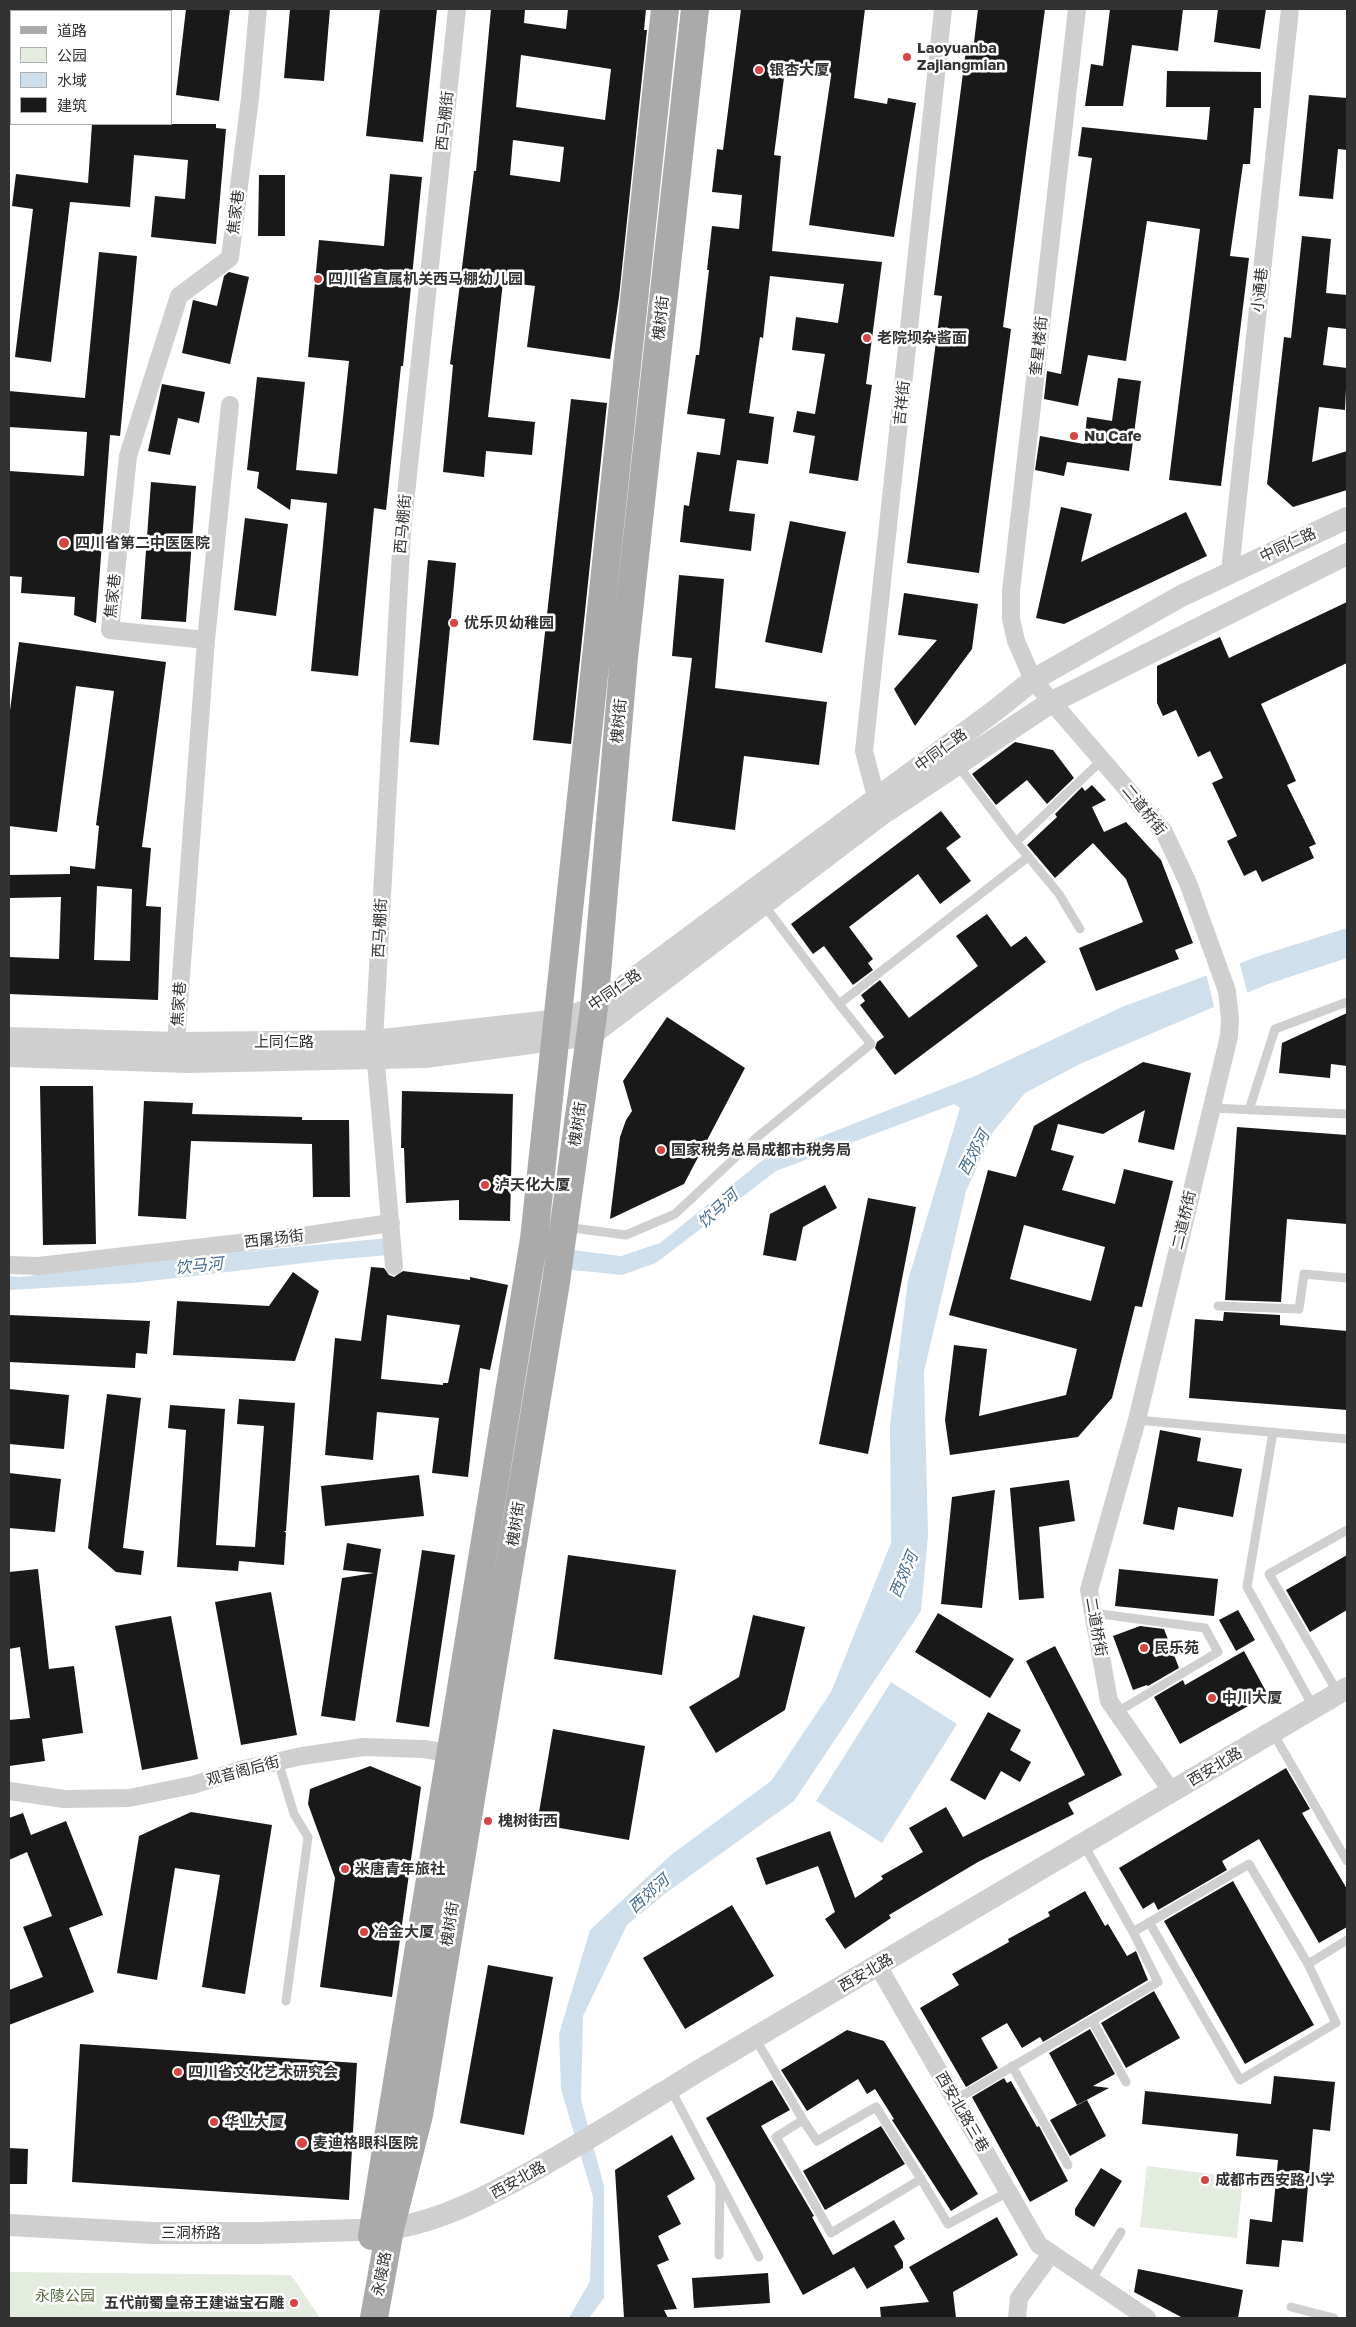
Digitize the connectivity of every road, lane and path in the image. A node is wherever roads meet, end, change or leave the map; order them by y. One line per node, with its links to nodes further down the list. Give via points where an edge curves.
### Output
1 (258, 9): 12 (street, 焦家巷, via 230,258 179,296 128,456 110,630)
2 (457, 9): 29 (street, 西马棚街, via 402,532)
3 (665, 9): 25 (main road, 槐树街)
4 (695, 9): 24 (main road, 槐树街, via 624,657)
5 (943, 9): 17 (street, 吉祥街, via 864,751)
6 (1076, 9): 13 (street, 奎星楼街, via 1011,591 1010,619)
7 (1290, 9): 11 (street, 小通巷)
8 (230, 405): 12 (street)
9 (1347, 518): 11 (street, 中同仁路)
10 (1347, 554): 14 (street)
11 (1230, 571): 13 (street, 中同仁路)
12 (206, 640): 28 (street, 焦家巷)
13 (1032, 680): 14 (street, 二道桥街); 17 (street, 中同仁路)
14 (1050, 703): 15 (street, 二道桥街); 16 (street)
15 (1102, 760): 18 (lane); 31 (street, 二道桥街, via 1164,832 1188,883 1227,991 1228,1036)
16 (957, 764): 18 (lane); 20 (street, via 882,814)
17 (876, 797): 24 (street, 中同仁路)
18 (1016, 842): 19 (lane)
19 (1028, 857): 21 (lane, via 1059,894); 23 (lane)
20 (763, 904): 23 (lane); 26 (street)
21 (1080, 929)
22 (1347, 1002): 32 (lane, via 1275,1029)
23 (839, 1004): 35 (lane, via 871,1044 755,1139 675,1214 626,1235)
24 (594, 1008): 25 (street, 中同仁路); 26 (main road, 槐树街)
25 (558, 1030): 26 (street); 29 (street, 上同仁路); 49 (main road, 槐树街, via 534,1240)
26 (591, 1035): 35 (main road, 槐树街)
27 (9, 1038): 28 (street, 上同仁路)
28 (176, 1043): 29 (street, 上同仁路)
29 (374, 1050): 30 (street, via 188,1062); 34 (street)
30 (9, 1056)
31 (1211, 1108): 32 (lane); 40 (street, 二道桥街)
32 (1249, 1110): 33 (lane)
33 (1347, 1114)
34 (391, 1223): 36 (street, 西屠场街, via 38,1266); 37 (street)
35 (564, 1227): 50 (main road, 槐树街)
36 (9, 1265)
37 (394, 1266)
38 (1347, 1278): 39 (lane, via 1304,1274 1299,1309)
39 (1218, 1306)
40 (1137, 1420): 41 (lane); 44 (street, 二道桥街, via 1089,1590)
41 (1273, 1432): 42 (lane); 46 (lane, via 1247,1587)
42 (1347, 1439)
43 (1347, 1530): 45 (lane, via 1268,1574)
44 (1093, 1613): 47 (street, 二道桥街, via 1109,1701); 47 (lane, via 1205,1628 1218,1652)
45 (1343, 1690): 46 (street, 西安北路)
46 (1314, 1708): 48 (street, 西安北路)
47 (1117, 1712): 53 (street, 二道桥街)
48 (1273, 1732): 53 (street, 西安北路); 55 (lane)
49 (450, 1754): 50 (street, 观音阁后街); 51 (street, 观音阁后街, via 424,1749 364,1747); 74 (main road, 槐树街)
50 (478, 1758): 74 (main road, 槐树街, via 419,2115)
51 (278, 1761): 52 (street, 观音阁后街, via 194,1785 129,1798 64,1799); 61 (lane, via 294,1814 308,1837)
52 (9, 1791)
53 (1172, 1792): 54 (street, 西安北路)
54 (1084, 1844): 57 (lane); 60 (street, 西安北路)
55 (1347, 1860)
56 (1149, 1922): 57 (lane); 59 (lane, via 1248,1864); 59 (lane, via 1240,2080 1336,2023)
57 (1132, 1932): 62 (lane, via 1158,1982)
58 (1347, 1940): 59 (lane)
59 (1308, 1964)
60 (878, 1966): 63 (street, 西安北路); 67 (street, 西安北路三巷)
61 (286, 2001)
62 (1092, 2020): 64 (lane); 65 (lane)
63 (755, 2038): 66 (street, 西安北路); 68 (lane)
64 (1012, 2066): 67 (lane); 69 (lane)
65 (1126, 2082)
66 (670, 2088): 71 (lane); 74 (street, 西安北路, via 598,2134 483,2199 407,2226)
67 (955, 2100): 72 (street, 西安北路三巷)
68 (803, 2120): 70 (lane, via 817,2141 876,2107); 70 (lane, via 776,2137 830,2233)
69 (1068, 2165)
70 (921, 2179): 72 (lane, via 948,2224)
71 (720, 2182): 77 (lane); 78 (lane)
72 (1008, 2192): 76 (street, 西安北路三巷, via 1039,2245)
73 (9, 2225): 74 (street, 三洞桥路, via 153,2233)
74 (382, 2229): 82 (main road, 永陵路); 83 (main road, 永陵路)
75 (1121, 2232): 79 (lane)
76 (1052, 2254): 79 (street, 西安北路三巷); 84 (street, via 1019,2298)
77 (719, 2255)
78 (759, 2257)
79 (1091, 2280): 81 (street, 西安北路三巷)
80 (1291, 2307): 86 (lane)
81 (1128, 2312): 85 (street, 西安北路三巷)
82 (356, 2318)
83 (374, 2318)
84 (1017, 2318)
85 (1147, 2318)
86 (1334, 2318)

